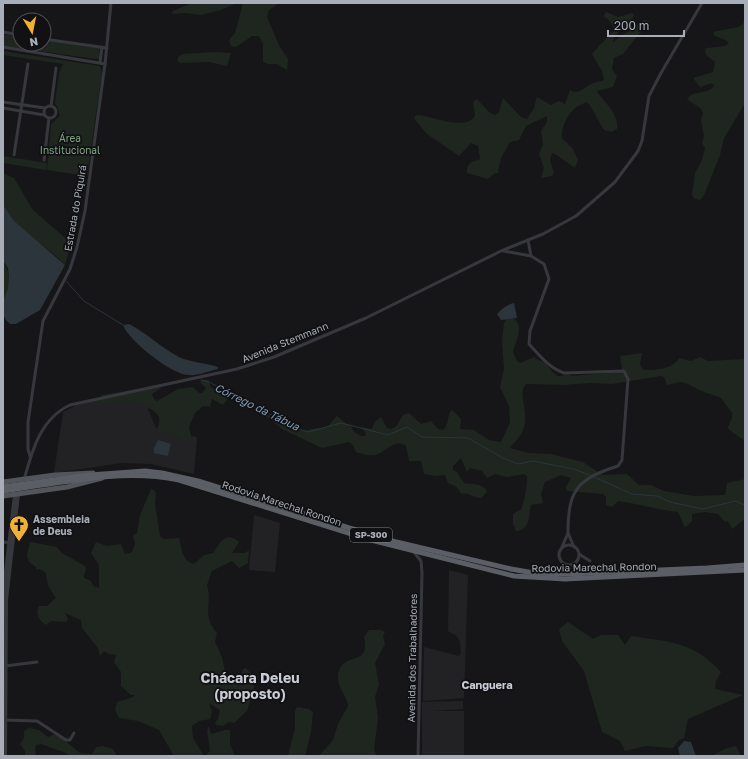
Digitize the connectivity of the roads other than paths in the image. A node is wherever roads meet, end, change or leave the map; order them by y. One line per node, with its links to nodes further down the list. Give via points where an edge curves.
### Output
1 (112, 3): 6 (street, Estrada do Piquirá)
2 (702, 3): 21 (street, Avenida Stemmann, via 649,96 642,141 624,171 576,216)
3 (52, 40): 5 (street)
4 (3, 47): 7 (street)
5 (102, 48): 6 (street); 7 (street)
6 (107, 48): 9 (street, Estrada do Piquirá)
7 (100, 62): 9 (street)
8 (28, 64): 12 (street)
9 (105, 64): 24 (street, Estrada do Piquirá, via 78,247 70,269 43,321 28,422)
10 (56, 68): 13 (street)
11 (3, 102): 12 (street)
12 (22, 105): 15 (street); 16 (street)
13 (51, 106): 15 (street); 18 (street, via 56,113)
14 (3, 108): 16 (street)
15 (45, 108): 17 (street)
16 (21, 110): 17 (street); 19 (street)
17 (44, 115): 18 (street)
18 (49, 118): 20 (street)
19 (14, 155)
20 (44, 160)
21 (528, 240): 22 (street, Avenida Stemmann); 23 (street)
22 (502, 251): 23 (street); 24 (street, Avenida Stemmann, via 366,318 256,364 70,405 45,425)
23 (531, 256): 32 (street, via 544,264 549,279 530,330 529,344 550,366 564,374 624,371 627,374 622,460 618,466 592,476 580,486 570,500)
24 (30, 456): 26 (street, Avenida Stemmann)
25 (110, 474): 26 (main road, via 68,474); 28 (highway, Rodovia Marechal Rondon / SP-300); 29 (highway, Rodovia Marechal Rondon / SP-300); 30 (main road, via 67,487); 37 (highway, Rodovia Marechal Rondon / SP-300, via 145,475 179,480); 42 (highway, Rodovia Marechal Rondon / SP-300, via 145,471 180,476 388,540 529,572 568,574)
26 (24, 480): 27 (main road)
27 (3, 482)
28 (3, 487)
29 (3, 490)
30 (17, 494): 31 (main road); 34 (street)
31 (3, 496)
32 (568, 534): 35 (street); 36 (street)
33 (3, 542): 34 (street)
34 (11, 543): 44 (street)
35 (574, 546): 36 (street); 38 (street)
36 (562, 547): 38 (street, via 559,557 566,564 575,562)
37 (412, 551): 39 (highway, Rodovia Marechal Rondon / SP-300); 40 (street)
38 (579, 554): 41 (street)
39 (430, 555): 40 (street); 43 (highway, Rodovia Marechal Rondon / SP-300, via 498,573 547,579)
40 (421, 561): 52 (street, Avenida dos Trabalhadores)
41 (590, 561)
42 (745, 565)
43 (745, 571)
44 (6, 572): 45 (street); 47 (street)
45 (3, 597)
46 (37, 662): 47 (street)
47 (4, 666): 48 (street)
48 (4, 720): 49 (street, via 37,721 66,740 70,740); 50 (street)
49 (74, 733)
50 (4, 747): 51 (street)
51 (5, 756)
52 (418, 756)

